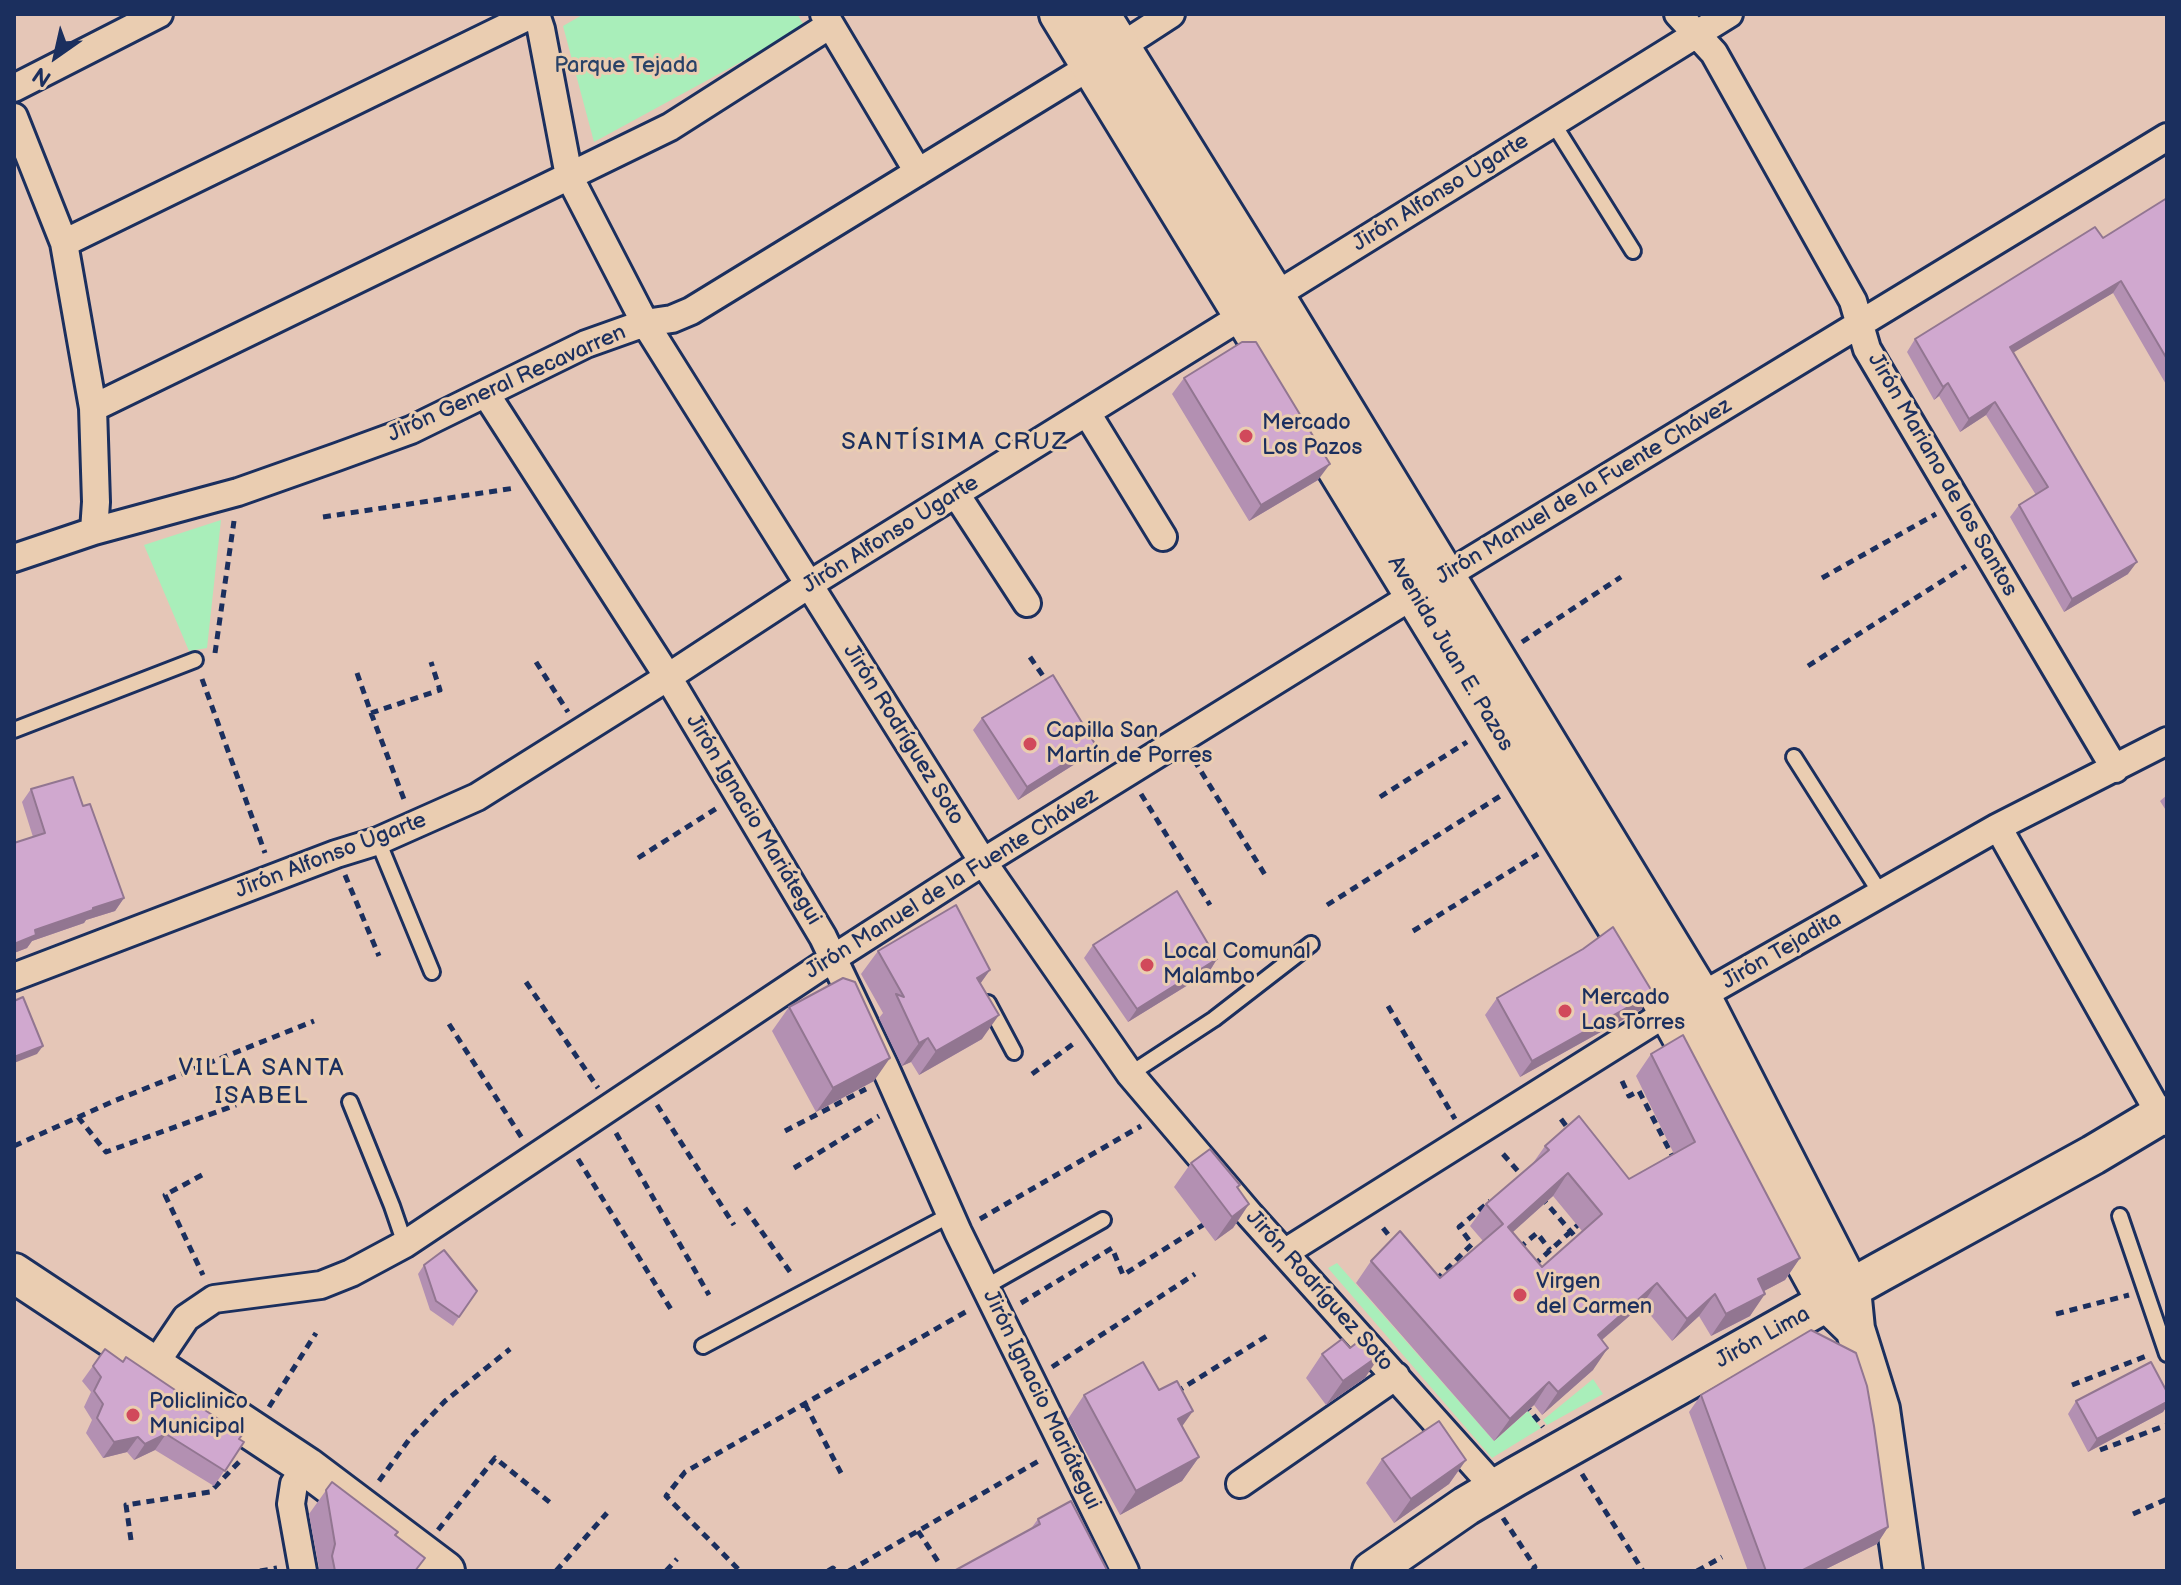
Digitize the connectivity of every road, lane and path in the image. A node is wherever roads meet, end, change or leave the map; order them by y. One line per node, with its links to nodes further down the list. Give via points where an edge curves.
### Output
1 (159, 14): 11 (street)
2 (534, 14): 16 (street, Jirón Rodríguez Soto); 17 (street)
3 (1059, 14): 10 (street, Avenida Juan E. Pazos)
4 (1100, 14): 10 (street, Avenida Juan E. Pazos)
5 (1171, 14): 10 (street, Jirón General Recavarren)
6 (1678, 14): 9 (street, Jirón Mariano de los Santos)
7 (1729, 14): 9 (street, Jirón Alfonso Ugarte)
8 (827, 20): 15 (street); 16 (street, via 670,127)
9 (1697, 34): 13 (street, Jirón Alfonso Ugarte); 22 (street, Jirón Mariano de los Santos, via 1714,53 1853,301)
10 (1106, 57): 15 (street, Jirón General Recavarren); 19 (street, Avenida Juan E. Pazos); 20 (street, Avenida Juan E. Pazos)
11 (14, 88)
12 (14, 117): 17 (street)
13 (1553, 123): 18 (lane); 19 (street, Jirón Alfonso Ugarte)
14 (2167, 137): 22 (street, Jirón Manuel de la Fuente Chávez)
15 (918, 172): 21 (street, Jirón General Recavarren, via 691,311)
16 (569, 176): 21 (street, Jirón Rodríguez Soto); 24 (street)
17 (64, 243): 24 (street)
18 (1633, 251)
19 (1275, 296): 20 (street, Jirón Alfonso Ugarte); 38 (street, Avenida Juan E. Pazos)
20 (1243, 316): 25 (street, Jirón Alfonso Ugarte); 38 (street, Avenida Juan E. Pazos)
21 (645, 323): 23 (street, Jirón General Recavarren, via 586,344); 37 (street, Jirón Rodríguez Soto)
22 (1859, 325): 29 (street, Jirón Mariano de los Santos, via 1867,349); 38 (street, Jirón Manuel de la Fuente Chávez)
23 (486, 394): 26 (street, Jirón Ignacio Mariátegui); 27 (street, Jirón General Recavarren, via 411,430)
24 (93, 408): 31 (street)
25 (1087, 413): 28 (street, Jirón Alfonso Ugarte); 32 (street)
26 (544, 484): 30 (path); 48 (street, Jirón Ignacio Mariátegui)
27 (238, 492): 31 (street, Jirón General Recavarren); 46 (path)
28 (956, 494): 37 (street, Jirón Alfonso Ugarte); 39 (street)
29 (1958, 502): 33 (street, Jirón Mariano de los Santos); 36 (path)
30 (323, 517)
31 (94, 531): 34 (street, Jirón General Recavarren)
32 (1163, 537)
33 (1987, 552): 45 (path); 58 (street, Jirón Mariano de los Santos)
34 (14, 558)
35 (1621, 577): 41 (path)
36 (1822, 578)
37 (810, 584): 48 (street, Jirón Alfonso Ugarte); 69 (street, Jirón Rodríguez Soto)
38 (1430, 586): 41 (street, Avenida Juan E. Pazos); 51 (street, Avenida Juan E. Pazos); 55 (street, Jirón Manuel de la Fuente Chávez)
39 (1027, 603)
40 (1030, 657): 49 (path)
41 (1496, 660): 83 (street, Avenida Juan E. Pazos)
42 (431, 662): 50 (path, via 440,690)
43 (536, 662): 54 (path)
44 (197, 665): 52 (lane); 70 (path)
45 (1808, 666)
46 (213, 668)
47 (357, 673): 50 (path)
48 (668, 677): 54 (street, Jirón Alfonso Ugarte); 61 (street, Jirón Ignacio Mariátegui)
49 (1056, 694)
50 (371, 713): 63 (path)
51 (1493, 724): 60 (street, Avenida Juan E. Pazos); 62 (path)
52 (14, 730)
53 (1081, 731): 59 (path)
54 (581, 732): 63 (street, Jirón Alfonso Ugarte, via 477,797)
55 (1181, 740): 59 (street, Jirón Manuel de la Fuente Chávez); 71 (path)
56 (2167, 741): 58 (street, Jirón Tejadita)
57 (1794, 757): 72 (lane)
58 (2115, 769): 64 (street, Jirón Tejadita)
59 (1121, 777): 69 (street, Jirón Manuel de la Fuente Chávez); 73 (path)
60 (1527, 779): 65 (street, Avenida Juan E. Pazos); 74 (path)
61 (738, 795): 68 (path); 78 (street, Jirón Ignacio Mariátegui)
62 (1380, 797)
63 (415, 826): 66 (street, Jirón Alfonso Ugarte)
64 (1998, 827): 72 (street, Jirón Tejadita); 99 (street)
65 (1563, 839): 75 (path); 83 (street, Avenida Juan E. Pazos)
66 (378, 841): 67 (street, Jirón Alfonso Ugarte); 79 (lane)
67 (336, 854): 70 (street, Jirón Alfonso Ugarte); 77 (path)
68 (638, 858)
69 (983, 862): 78 (street, Jirón Manuel de la Fuente Chávez, via 934,900); 87 (street, Jirón Rodríguez Soto)
70 (274, 878): 80 (street, Jirón Alfonso Ugarte)
71 (1267, 878)
72 (1881, 894): 83 (street, Jirón Tejadita)
73 (1210, 905)
74 (1327, 905)
75 (1413, 931)
76 (1311, 944): 90 (lane, via 1214,1019)
77 (379, 956)
78 (832, 959): 91 (street, Jirón Ignacio Mariátegui); 93 (street, Jirón Manuel de la Fuente Chávez)
79 (432, 972)
80 (14, 977)
81 (526, 982): 97 (path)
82 (985, 995): 88 (lane)
83 (1685, 1004): 104 (street, Jirón Tejadita); 137 (street, Avenida Juan E. Pazos)
84 (1388, 1006): 104 (path)
85 (314, 1021): 100 (path)
86 (449, 1024): 108 (path)
87 (1097, 1027): 89 (path); 90 (street, Jirón Rodríguez Soto)
88 (1014, 1052)
89 (1032, 1074)
90 (1130, 1074): 98 (street, Jirón Rodríguez Soto)
91 (889, 1076): 95 (street, Jirón Ignacio Mariátegui); 102 (path)
92 (1622, 1081): 109 (path, via 1629,1096 1639,1091 1674,1159)
93 (644, 1084): 97 (street, Jirón Manuel de la Fuente Chávez); 121 (path)
94 (350, 1102): 124 (lane)
95 (901, 1103): 110 (path); 120 (street, Jirón Ignacio Mariátegui)
96 (236, 1105): 100 (path, via 106,1152)
97 (607, 1109): 103 (street, Jirón Manuel de la Fuente Chávez); 136 (path)
98 (1163, 1114): 120 (path); 129 (street, Jirón Rodríguez Soto)
99 (2164, 1116): 137 (street, Jirón Lima)
100 (78, 1117): 106 (path)
101 (1561, 1119): 105 (path)
102 (785, 1131)
103 (565, 1137): 108 (street, Jirón Manuel de la Fuente Chávez); 140 (path)
104 (1466, 1139): 129 (street, Jirón Tejadita)
105 (1579, 1144)
106 (14, 1146)
107 (1503, 1154): 111 (path)
108 (534, 1157): 124 (street, Jirón Manuel de la Fuente Chávez)
109 (1662, 1166)
110 (794, 1168)
111 (1521, 1174): 113 (path); 123 (path)
112 (202, 1175): 138 (path, via 165,1195)
113 (1511, 1183)
114 (1500, 1192): 133 (path, via 1459,1227 1472,1244)
115 (745, 1208): 135 (path)
116 (2120, 1216): 134 (lane)
117 (1103, 1220): 139 (lane)
118 (1210, 1221): 139 (path, via 1123,1275 1112,1248)
119 (1581, 1223): 123 (path)
120 (954, 1224): 135 (lane); 139 (street, Jirón Ignacio Mariátegui)
121 (734, 1225)
122 (1383, 1228): 126 (path)
123 (1571, 1232): 125 (path); 128 (path)
124 (405, 1244): 138 (street, Jirón Manuel de la Fuente Chávez, via 321,1285)
125 (1550, 1250): 127 (path, via 1537,1233); 130 (path)
126 (1402, 1251)
127 (1514, 1252)
128 (1588, 1252)
129 (1284, 1253): 148 (street, Jirón Rodríguez Soto)
130 (1529, 1270)
131 (14, 1273): 147 (street)
132 (1195, 1274): 149 (path)
133 (1429, 1286)
134 (2143, 1291): 141 (path); 146 (lane)
135 (804, 1292): 144 (lane)
136 (709, 1295)
137 (1839, 1296): 156 (street, Jirón Lima); 186 (street, via 1880,1409)
138 (214, 1299): 147 (street, via 186,1318)
139 (991, 1300): 149 (street, Jirón Ignacio Mariátegui); 153 (path)
140 (672, 1311)
141 (2056, 1314)
142 (316, 1333): 155 (path)
143 (1270, 1334): 151 (path)
144 (703, 1346)
145 (510, 1349): 165 (path, via 445,1401)
146 (2166, 1351): 150 (path)
147 (155, 1364): 155 (street)
148 (1396, 1376): 161 (street); 162 (street, Jirón Rodríguez Soto)
149 (1031, 1381): 157 (street, Jirón Ignacio Mariátegui)
150 (2072, 1385)
151 (1163, 1400)
152 (1523, 1401): 156 (path)
153 (805, 1404): 160 (path); 174 (path, via 685,1472 666,1496)
154 (2167, 1425): 158 (path)
155 (258, 1434): 159 (street); 169 (path, via 210,1492 126,1505)
156 (1557, 1441): 162 (street, Jirón Lima); 184 (path)
157 (1064, 1447): 168 (path); 181 (street, Jirón Ignacio Mariátegui)
158 (2100, 1450)
159 (307, 1467): 165 (street); 175 (street, via 294,1484 291,1504)
160 (841, 1473)
161 (1240, 1484)
162 (1492, 1491): 182 (street, Jirón Lima); 183 (path, via 1535,1567)
163 (2167, 1499): 167 (path)
164 (553, 1505): 172 (path, via 495,1458)
165 (360, 1506): 172 (street)
166 (607, 1513): 176 (path)
167 (2133, 1514)
168 (918, 1531): 173 (path); 180 (path)
169 (131, 1540)
170 (1722, 1557): 185 (path)
171 (677, 1559): 177 (path)
172 (433, 1561)
173 (939, 1563)
174 (738, 1569)
175 (303, 1571)
176 (556, 1571)
177 (666, 1571)
178 (828, 1571): 179 (path)
179 (836, 1571)
180 (849, 1571)
181 (1125, 1571)
182 (1372, 1571)
183 (1532, 1571)
184 (1643, 1571)
185 (1697, 1571)
186 (1903, 1571)

